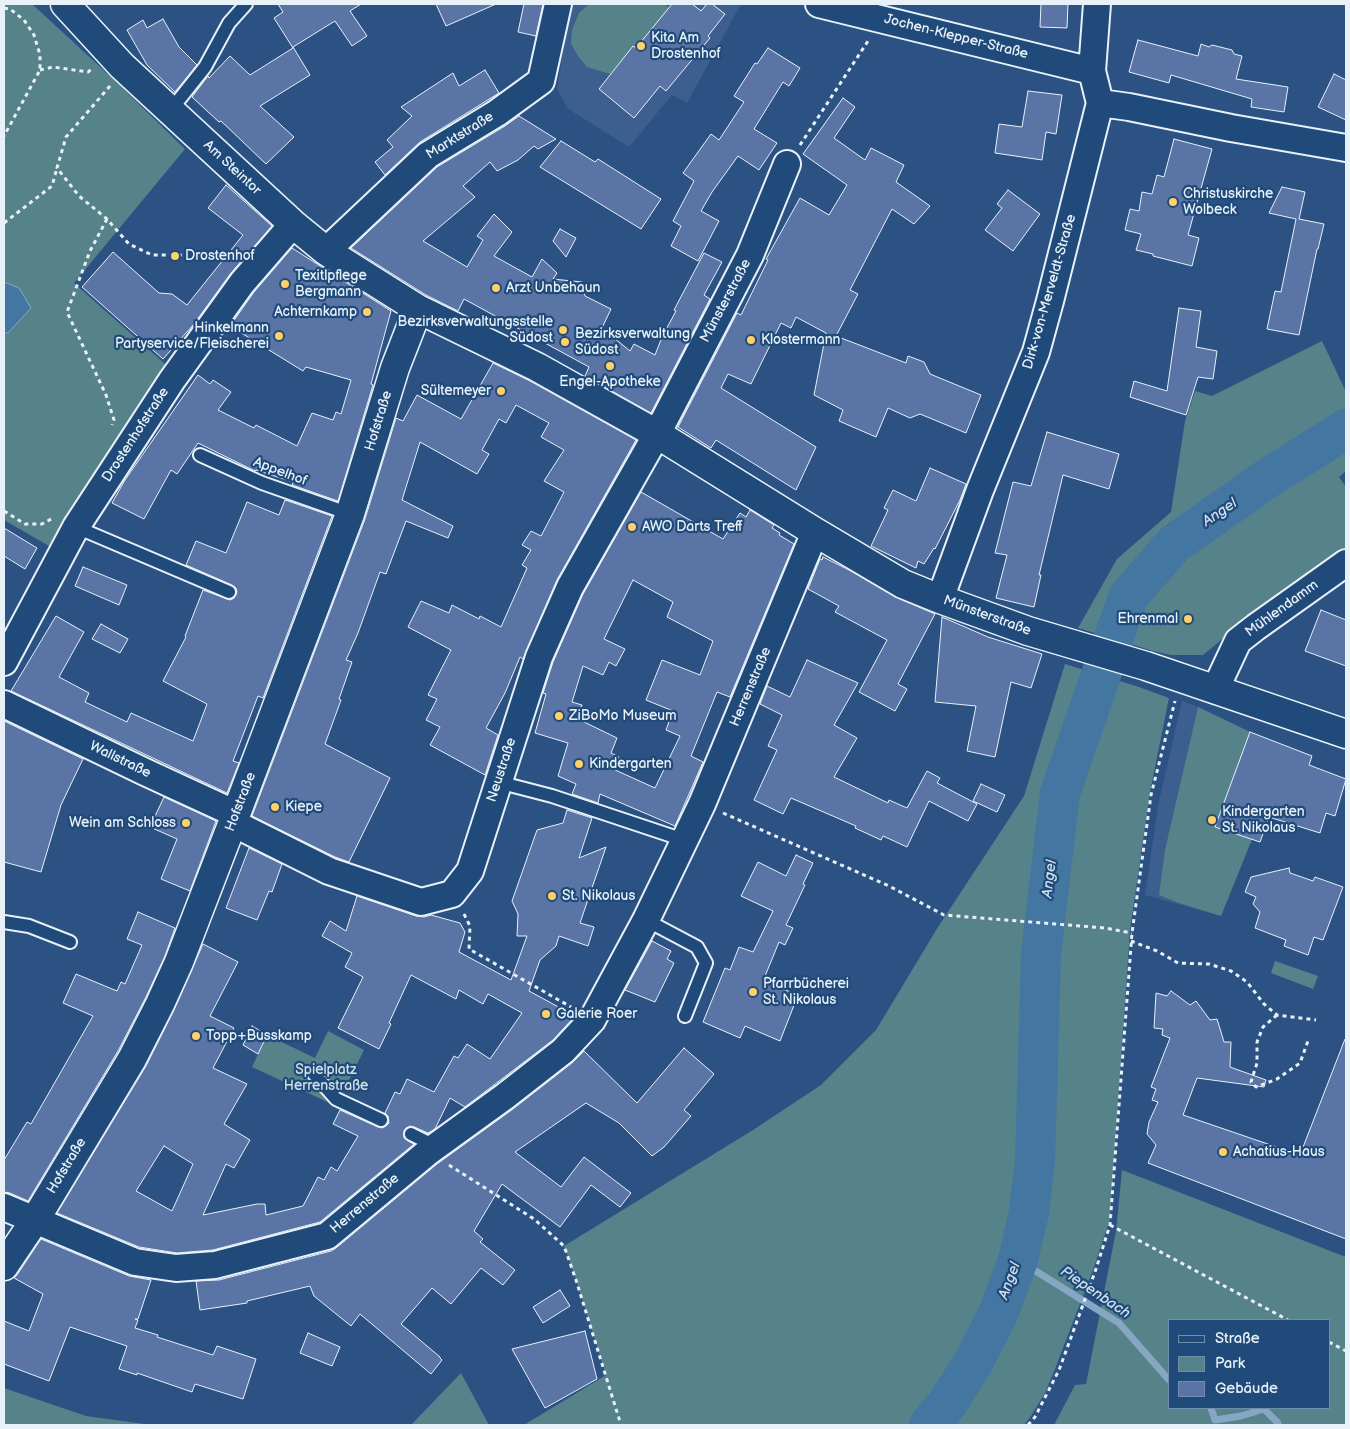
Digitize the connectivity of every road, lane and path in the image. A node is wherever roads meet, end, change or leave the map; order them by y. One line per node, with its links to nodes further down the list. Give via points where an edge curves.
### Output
1 (246, 4): 13 (lane, via 228,23 205,67)
2 (558, 4): 21 (street, Marktstraße, via 541,81 497,113 428,155)
3 (819, 4): 7 (street, Jochen-Klepper-Straße)
4 (1097, 4): 11 (street, Dirk-von-Merveldt-Straße)
5 (72, 6): 8 (street, Am Steintor)
6 (4, 8): 9 (path, via 24,20 34,36 40,55)
7 (879, 19): 11 (street, Jochen-Klepper-Straße); 16 (path, via 873,34)
8 (106, 51): 9 (path, via 88,72 54,67); 10 (street, Am Steintor)
9 (40, 70): 14 (path)
10 (126, 70): 13 (street, Am Steintor); 17 (path, via 66,137)
11 (1092, 71): 12 (street, Dirk-von-Merveldt-Straße)
12 (1100, 103): 15 (street); 33 (street, Dirk-von-Merveldt-Straße, via 1036,352)
13 (170, 111): 20 (street, Am Steintor)
14 (4, 136)
15 (1346, 148)
16 (787, 164): 25 (street, Münsterstraße, via 750,255)
17 (57, 168): 18 (path, via 79,196); 19 (path, via 52,186)
18 (107, 219): 22 (path, via 129,244 152,255); 24 (path, via 90,251 67,312 106,395 114,420)
19 (4, 223)
20 (293, 224): 21 (street, Am Steintor); 29 (street, Drostenhofstraße, via 242,283)
21 (326, 251): 23 (street, Am Steintor)
22 (186, 255)
23 (418, 309): 25 (street, Münsterstraße, via 538,367); 28 (street, Hofstraße, via 395,368)
24 (112, 429)
25 (657, 434): 30 (street, Münsterstraße); 39 (street, Neustraße, via 570,587 539,657)
26 (200, 455): 28 (lane, Appelhof, via 262,483)
27 (4, 512): 29 (path, via 25,524)
28 (350, 514): 41 (street, Hofstraße)
29 (66, 519): 32 (lane); 34 (street, Drostenhofstraße)
30 (815, 532): 33 (street, Münsterstraße, via 903,584); 40 (street, Herrenstraße)
31 (1346, 563): 36 (street, Mühlendamm, via 1238,641)
32 (229, 592)
33 (940, 599): 35 (street, Münsterstraße, via 1028,631)
34 (7, 646)
35 (1181, 679): 36 (street, Münsterstraße); 46 (path, via 1152,794)
36 (1215, 690): 38 (street, Münsterstraße)
37 (4, 704): 41 (street, Wallstraße)
38 (1346, 734)
39 (498, 782): 42 (lane, via 552,796); 43 (street, Neustraße, via 470,871)
40 (702, 804): 42 (street, Herrenstraße); 46 (path, via 889,886 944,916 1105,928)
41 (235, 819): 43 (street, via 329,871 421,902); 58 (street, Hofstraße, via 160,1004 132,1059)
42 (684, 840): 44 (street, Herrenstraße)
43 (452, 894): 51 (path, via 470,926 469,949)
44 (646, 920): 50 (lane, via 697,947 706,963); 51 (street, Herrenstraße)
45 (4, 922): 48 (lane, via 29,926)
46 (1132, 933): 47 (path)
47 (1132, 940): 49 (path, via 1178,963 1209,964 1231,971 1247,982); 59 (path)
48 (70, 942)
49 (1277, 1015): 52 (path); 53 (path, via 1263,1027 1257,1042 1257,1063 1251,1082 1256,1087 1277,1079 1300,1063)
50 (685, 1016)
51 (592, 1020): 56 (street, Herrenstraße, via 563,1051 504,1097)
52 (1316, 1020)
53 (1309, 1038)
54 (314, 1074): 55 (lane, via 336,1099)
55 (381, 1120)
56 (424, 1144): 58 (street, Herrenstraße, via 327,1236 215,1265 176,1268 136,1262); 64 (path, via 534,1220 564,1246)
57 (4, 1207): 58 (street)
58 (35, 1220): 60 (street, Hofstraße)
59 (1110, 1225): 61 (path); 65 (path, via 1059,1370)
60 (4, 1266)
61 (1286, 1319)
62 (1330, 1343): 63 (path)
63 (1346, 1351)
64 (622, 1425)
65 (1028, 1425)

